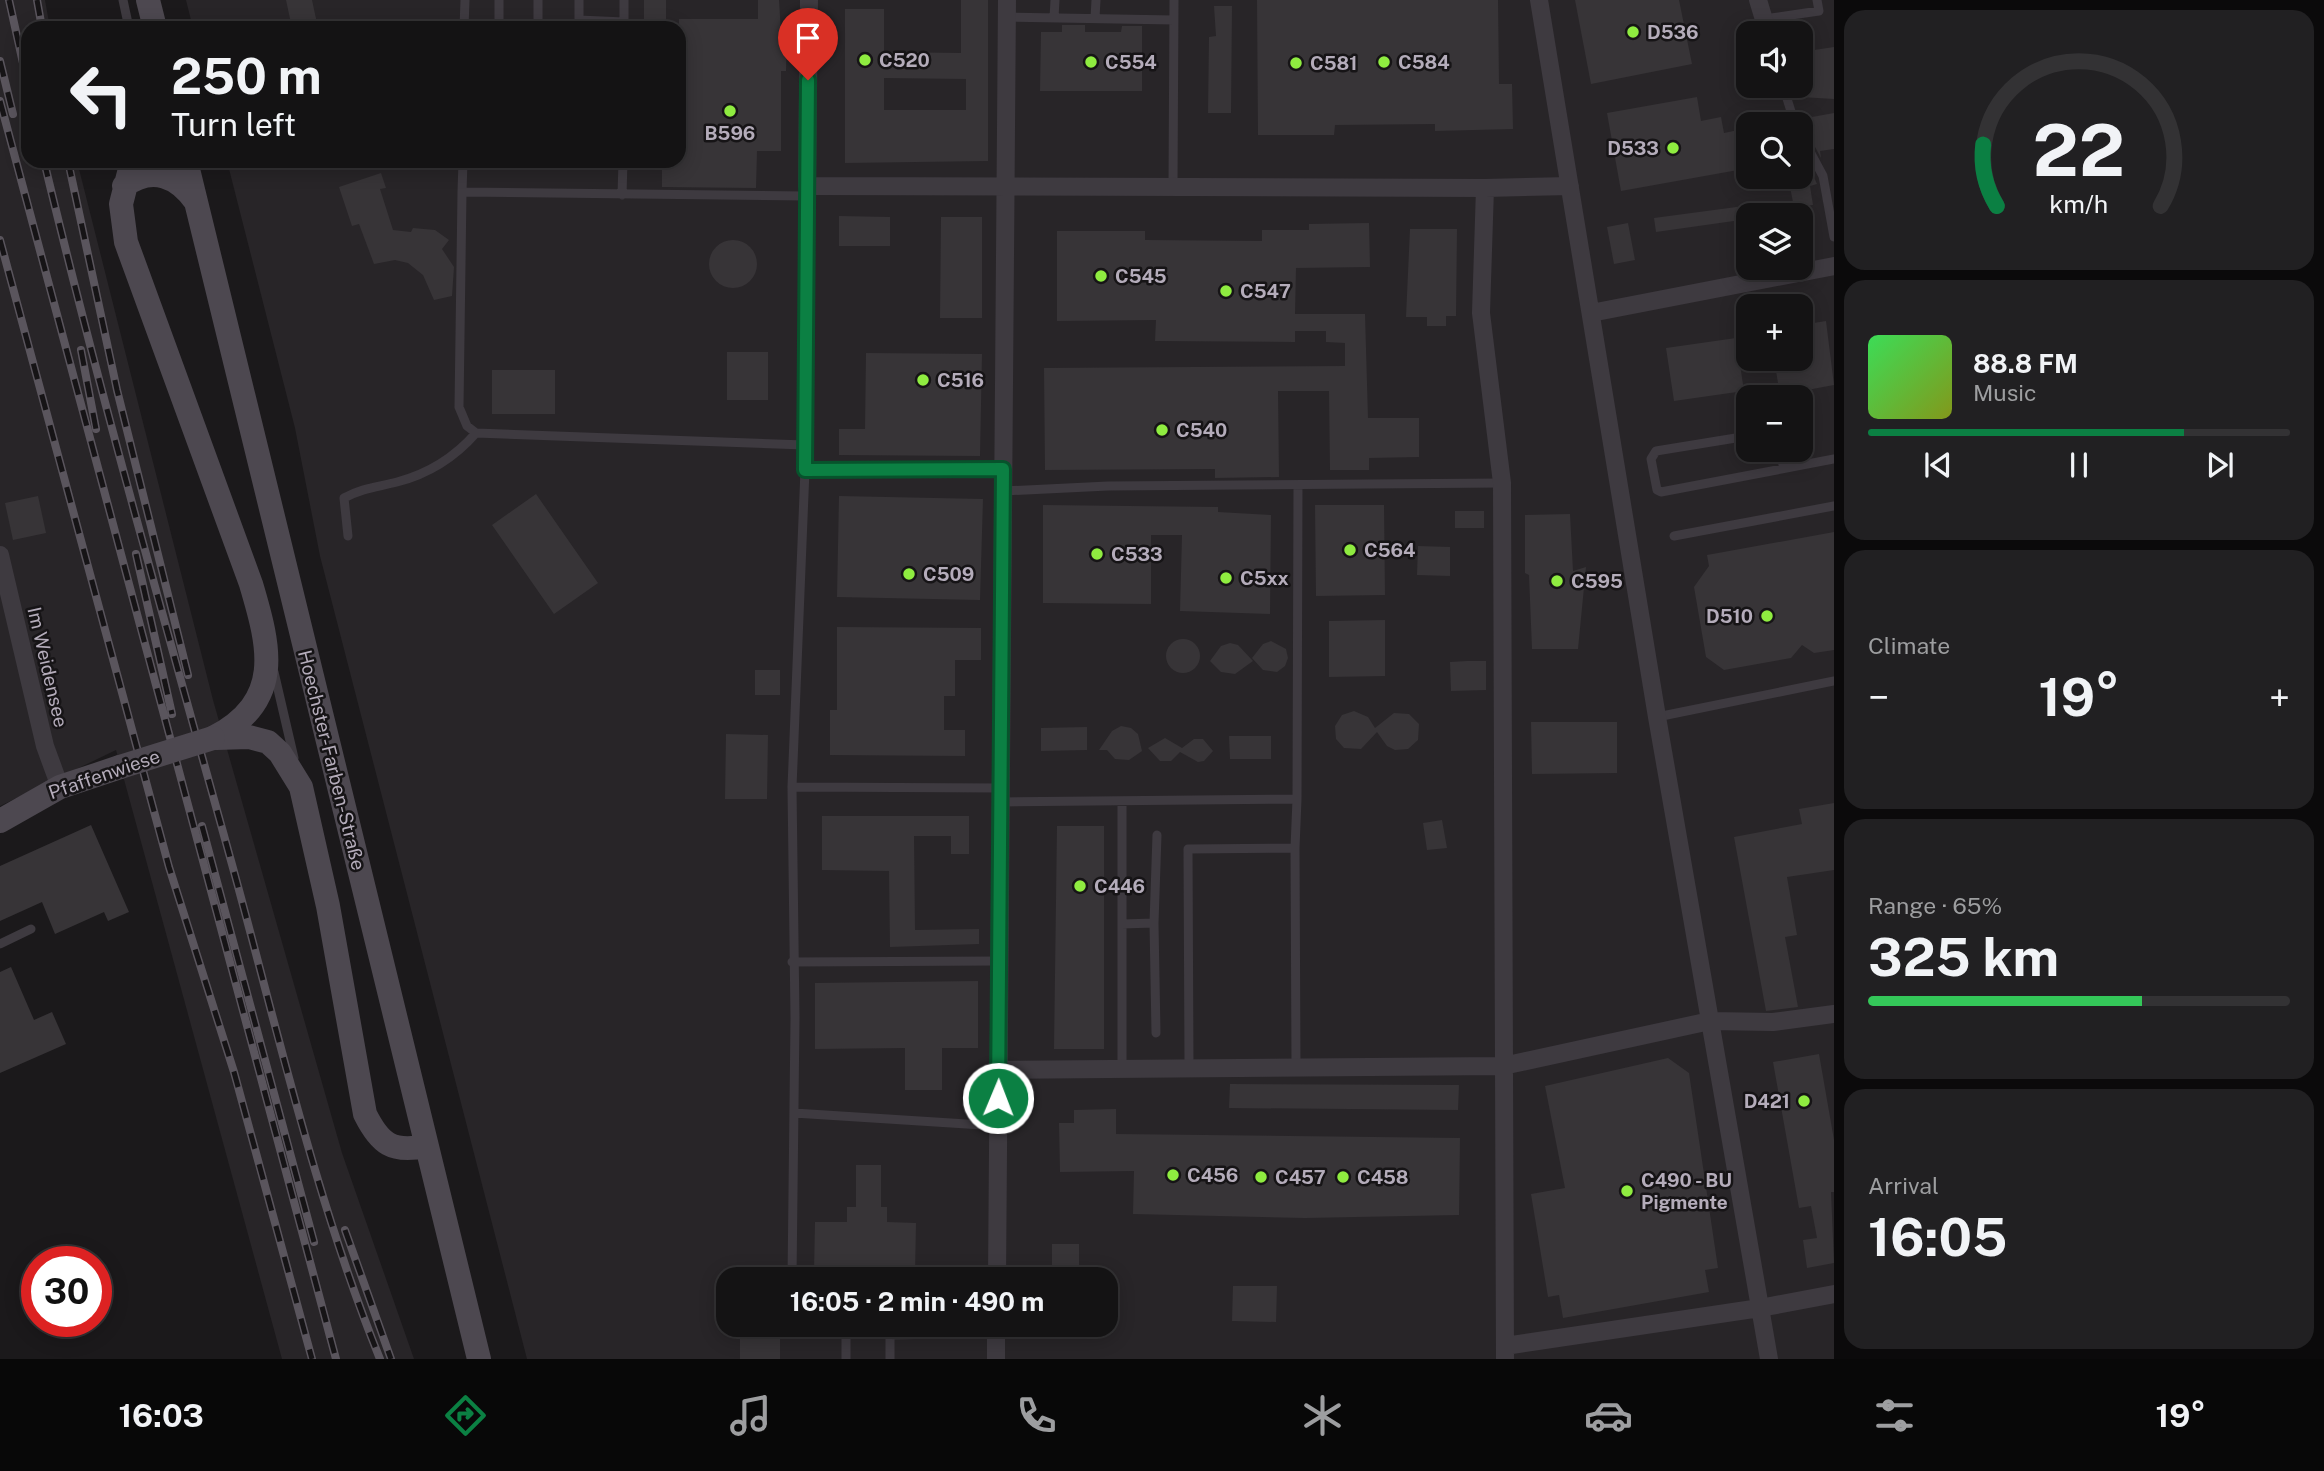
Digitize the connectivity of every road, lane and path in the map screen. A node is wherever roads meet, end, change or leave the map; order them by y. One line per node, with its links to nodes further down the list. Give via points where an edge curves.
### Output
1 (124, 0): 19 (lane)
2 (148, 0): 20 (main road)
3 (465, 0): 21 (lane)
4 (499, 0): 22 (lane)
5 (538, 0): 23 (lane)
6 (579, 0): 24 (lane)
7 (624, 0): 25 (lane)
8 (809, 0): 39 (street)
9 (1055, 0): 16 (lane)
10 (1096, 0): 17 (lane)
11 (1174, 0): 18 (lane)
12 (1539, 0): 37 (street)
13 (1758, 0): 26 (street)
14 (1817, 0): 27 (lane, via 1819,11)
15 (1007, 8): 16 (lane); 34 (street)
16 (1054, 18): 17 (lane)
17 (1096, 19): 18 (lane)
18 (1174, 20): 36 (lane)
19 (128, 21)
20 (153, 21)
21 (464, 21)
22 (499, 21)
23 (538, 21)
24 (579, 21)
25 (624, 21)
26 (1764, 21)
27 (1784, 21)
28 (1813, 157): 43 (lane, via 1823,176)
29 (130, 168): 35 (main road, Pfaffenwiese)
30 (153, 168): 35 (main road); 42 (main road, via 179,182)
31 (188, 168): 42 (main road, Hoechster-Farben-Straße)
32 (463, 168): 40 (lane)
33 (623, 168): 41 (lane)
34 (1005, 185): 36 (street); 39 (street); 52 (street)
35 (124, 186): 61 (main road, Pfaffenwiese, via 123,223 133,263 251,584)
36 (1173, 186): 38 (street)
37 (1570, 186): 38 (street); 45 (street)
38 (1485, 188): 54 (street, via 1481,313)
39 (807, 191): 41 (lane); 48 (lane)
40 (463, 192): 41 (lane); 46 (lane, via 460,407 467,426)
41 (622, 195)
42 (198, 204): 90 (main road, Hoechster-Farben-Straße)
43 (1834, 237)
44 (1834, 266): 45 (street)
45 (1591, 313): 63 (street)
46 (476, 433): 48 (lane); 58 (lane, via 441,464 344,498)
47 (1736, 438): 51 (lane, via 1656,451 1651,459 1657,490)
48 (805, 445): 53 (lane)
49 (1834, 459): 51 (lane)
50 (1782, 462): 51 (lane)
51 (1784, 468)
52 (1003, 469): 53 (lane); 56 (street)
53 (805, 470): 67 (lane)
54 (1502, 484): 55 (lane); 86 (street)
55 (1298, 485): 56 (lane); 69 (lane)
56 (1003, 491): 68 (street)
57 (1834, 506): 59 (lane)
58 (348, 536)
59 (1674, 536)
60 (0, 555): 65 (street, Im Weidensee, via 45,746)
61 (266, 640): 64 (main road, Pfaffenwiese, via 264,685); 66 (lane)
62 (1834, 681): 63 (lane)
63 (1657, 717): 81 (street)
64 (237, 730): 65 (main road, Pfaffenwiese, bridge); 66 (main road, via 275,747)
65 (60, 787): 71 (main road, Pfaffenwiese)
66 (301, 787): 90 (main road, via 328,906 365,1114 373,1131 393,1146 406,1150)
67 (792, 787): 68 (lane); 79 (lane)
68 (1001, 795): 70 (lane); 78 (street)
69 (1297, 799): 70 (lane); 73 (lane)
70 (1122, 802): 75 (lane)
71 (0, 821)
72 (1157, 835): 74 (lane)
73 (1295, 848): 84 (lane, via 1188,849); 85 (lane)
74 (1154, 923): 75 (lane); 82 (lane)
75 (1122, 924): 83 (lane)
76 (31, 929): 77 (lane)
77 (0, 944)
78 (999, 961): 79 (lane); 87 (street)
79 (792, 962): 88 (lane)
80 (1834, 1014): 81 (street, via 1773,1022)
81 (1710, 1021): 86 (street); 94 (street)
82 (1156, 1033)
83 (1122, 1066): 84 (street); 87 (street)
84 (1189, 1066): 85 (street)
85 (1296, 1066): 86 (street)
86 (1503, 1066): 98 (street)
87 (999, 1070): 89 (street)
88 (794, 1113): 89 (lane); 91 (lane)
89 (998, 1126): 92 (street)
90 (426, 1146): 99 (main road, Hoechster-Farben-Straße)
91 (792, 1267)
92 (997, 1267)
93 (1834, 1294): 94 (street)
94 (1760, 1308): 98 (street); 103 (street)
95 (846, 1337): 100 (lane)
96 (890, 1337): 101 (lane)
97 (996, 1337): 102 (street)
98 (1505, 1352)
99 (479, 1359)
100 (846, 1359)
101 (890, 1359)
102 (996, 1359)
103 (1769, 1359)

